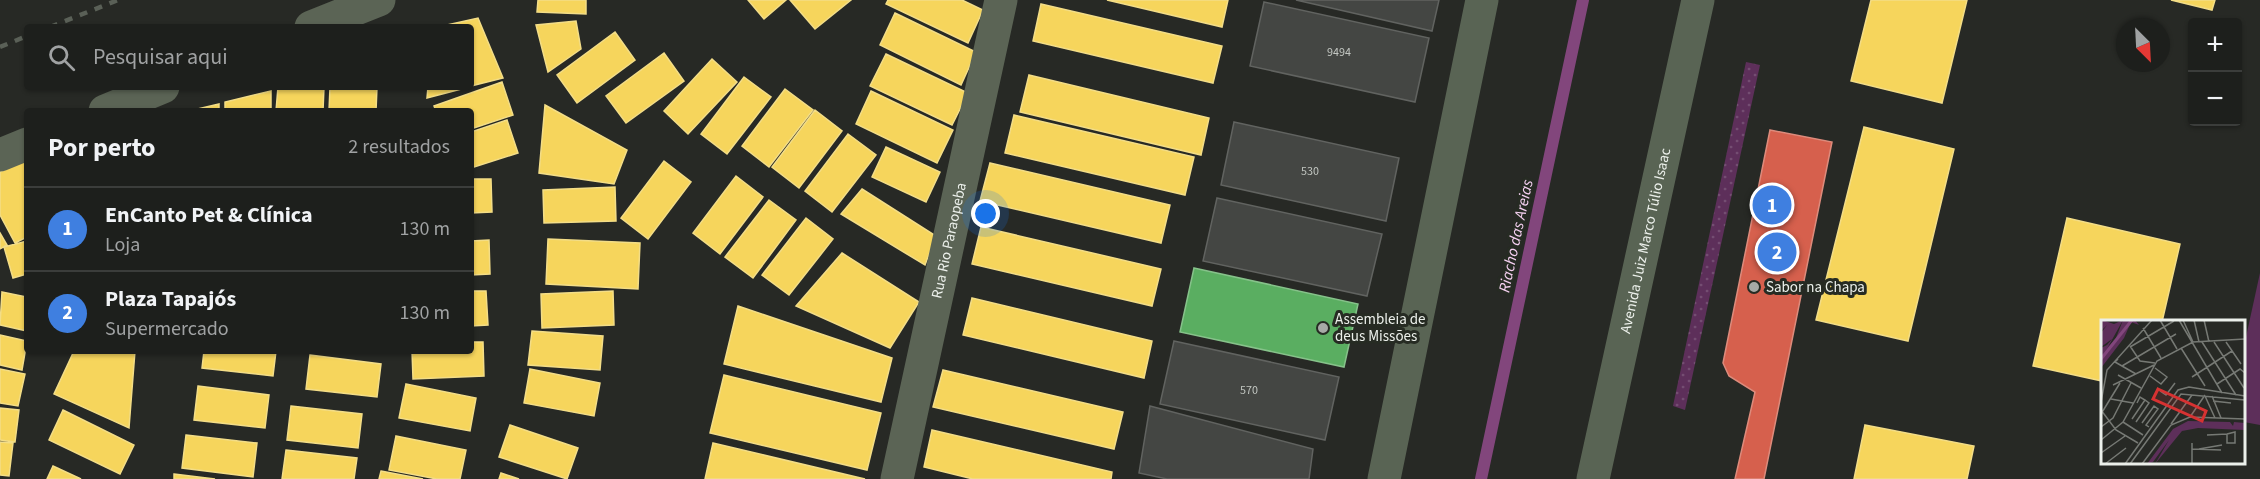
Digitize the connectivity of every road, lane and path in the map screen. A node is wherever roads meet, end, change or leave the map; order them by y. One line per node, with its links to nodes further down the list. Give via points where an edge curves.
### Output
1 (379, 0): 5 (street)
2 (1001, 0): 10 (street, Rua Rio Paraopeba)
3 (1482, 0): 11 (main road)
4 (1698, 0): 12 (main road, Avenida Juiz Marco Túlio Isaac)
5 (319, 24)
6 (156, 90): 7 (street)
7 (112, 108)
8 (24, 145): 9 (street)
9 (0, 155)
10 (897, 479)
11 (1384, 479)
12 (1593, 479)

